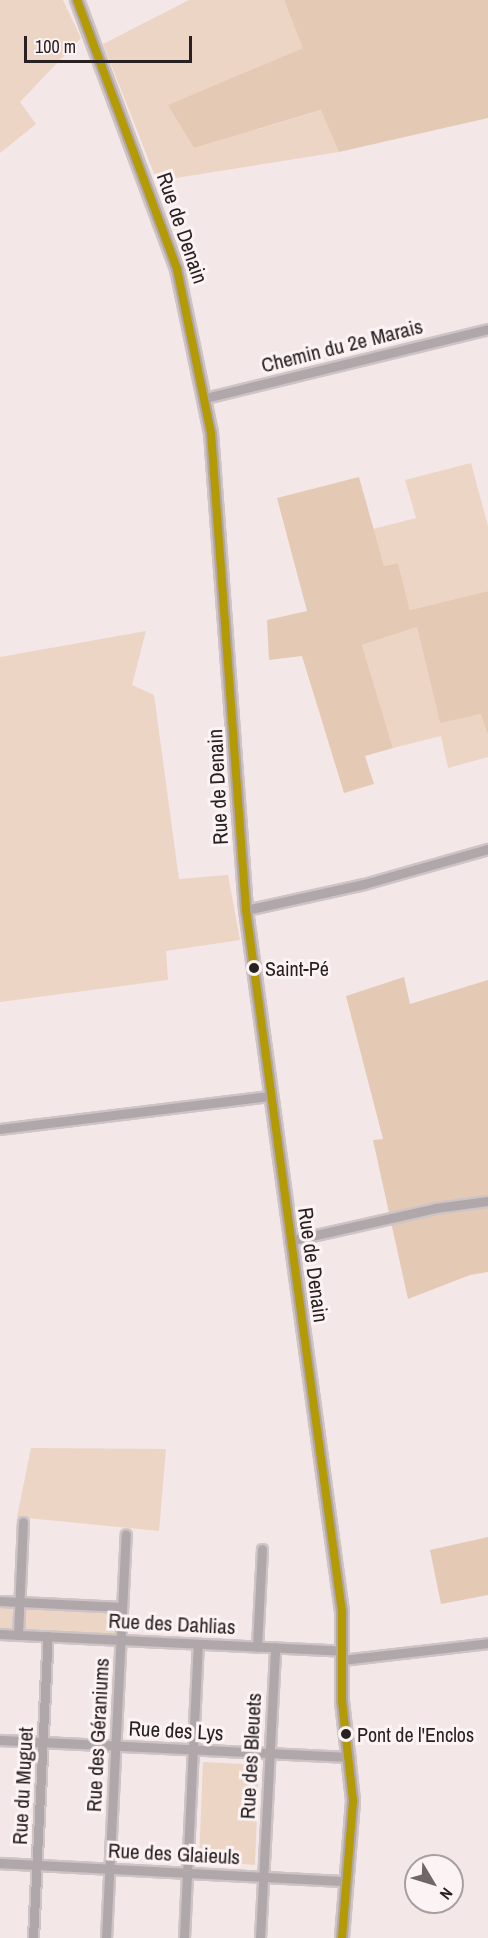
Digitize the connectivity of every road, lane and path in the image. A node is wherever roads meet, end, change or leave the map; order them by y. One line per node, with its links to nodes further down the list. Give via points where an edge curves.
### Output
1 (77, 0): 3 (street, Rue de Denain, via 173,255)
2 (488, 329): 3 (street, Chemin du 2e Marais)
3 (205, 398): 5 (street, Rue de Denain, via 217,485)
4 (488, 849): 5 (street, via 364,884)
5 (246, 910): 6 (street, Rue de Denain)
6 (269, 1096): 7 (street); 9 (street, Rue de Denain)
7 (0, 1129)
8 (488, 1201): 9 (street)
9 (290, 1240): 24 (street, Rue de Denain, via 342,1612)
10 (23, 1522): 14 (street)
11 (126, 1534): 15 (street, Rue des Géraniums)
12 (262, 1549): 22 (street)
13 (0, 1601): 14 (street)
14 (20, 1602): 15 (street); 17 (street)
15 (122, 1607): 19 (street, Rue des Géraniums)
16 (0, 1634): 17 (street, Rue des Dahlias)
17 (18, 1635): 18 (street, Rue des Dahlias)
18 (48, 1636): 19 (street, Rue des Dahlias); 26 (street, Rue du Muguet)
19 (121, 1640): 21 (street, Rue des Dahlias); 27 (street, Rue des Géraniums)
20 (488, 1643): 24 (street, Rue des Dahlias)
21 (198, 1644): 22 (street, Rue des Dahlias); 28 (street)
22 (257, 1647): 23 (street, Rue des Dahlias)
23 (275, 1647): 24 (street, Rue des Dahlias); 29 (street, Rue des Bleuets)
24 (342, 1656): 30 (street, Rue de Denain, via 343,1710)
25 (0, 1740): 26 (street, Rue des Lys)
26 (43, 1742): 27 (street, Rue des Lys); 32 (street, Rue du Muguet)
27 (115, 1746): 28 (street, Rue des Lys); 33 (street, Rue des Géraniums)
28 (193, 1749): 29 (street, Rue des Lys); 34 (street)
29 (269, 1753): 30 (street, Rue des Lys); 35 (street, Rue des Bleuets)
30 (350, 1757): 36 (street, Rue de Denain, via 353,1801)
31 (0, 1863): 32 (street, Rue des Glaieuls)
32 (37, 1865): 33 (street, Rue des Glaieuls); 37 (street, Rue du Muguet)
33 (108, 1868): 34 (street, Rue des Glaieuls); 38 (street, Rue des Géraniums)
34 (187, 1872): 35 (street, Rue des Glaieuls); 39 (street)
35 (262, 1876): 36 (street, Rue des Glaieuls); 40 (street, Rue des Bleuets)
36 (347, 1881): 41 (street, Rue de Denain)
37 (33, 1938)
38 (106, 1938)
39 (184, 1938)
40 (260, 1938)
41 (342, 1938)

